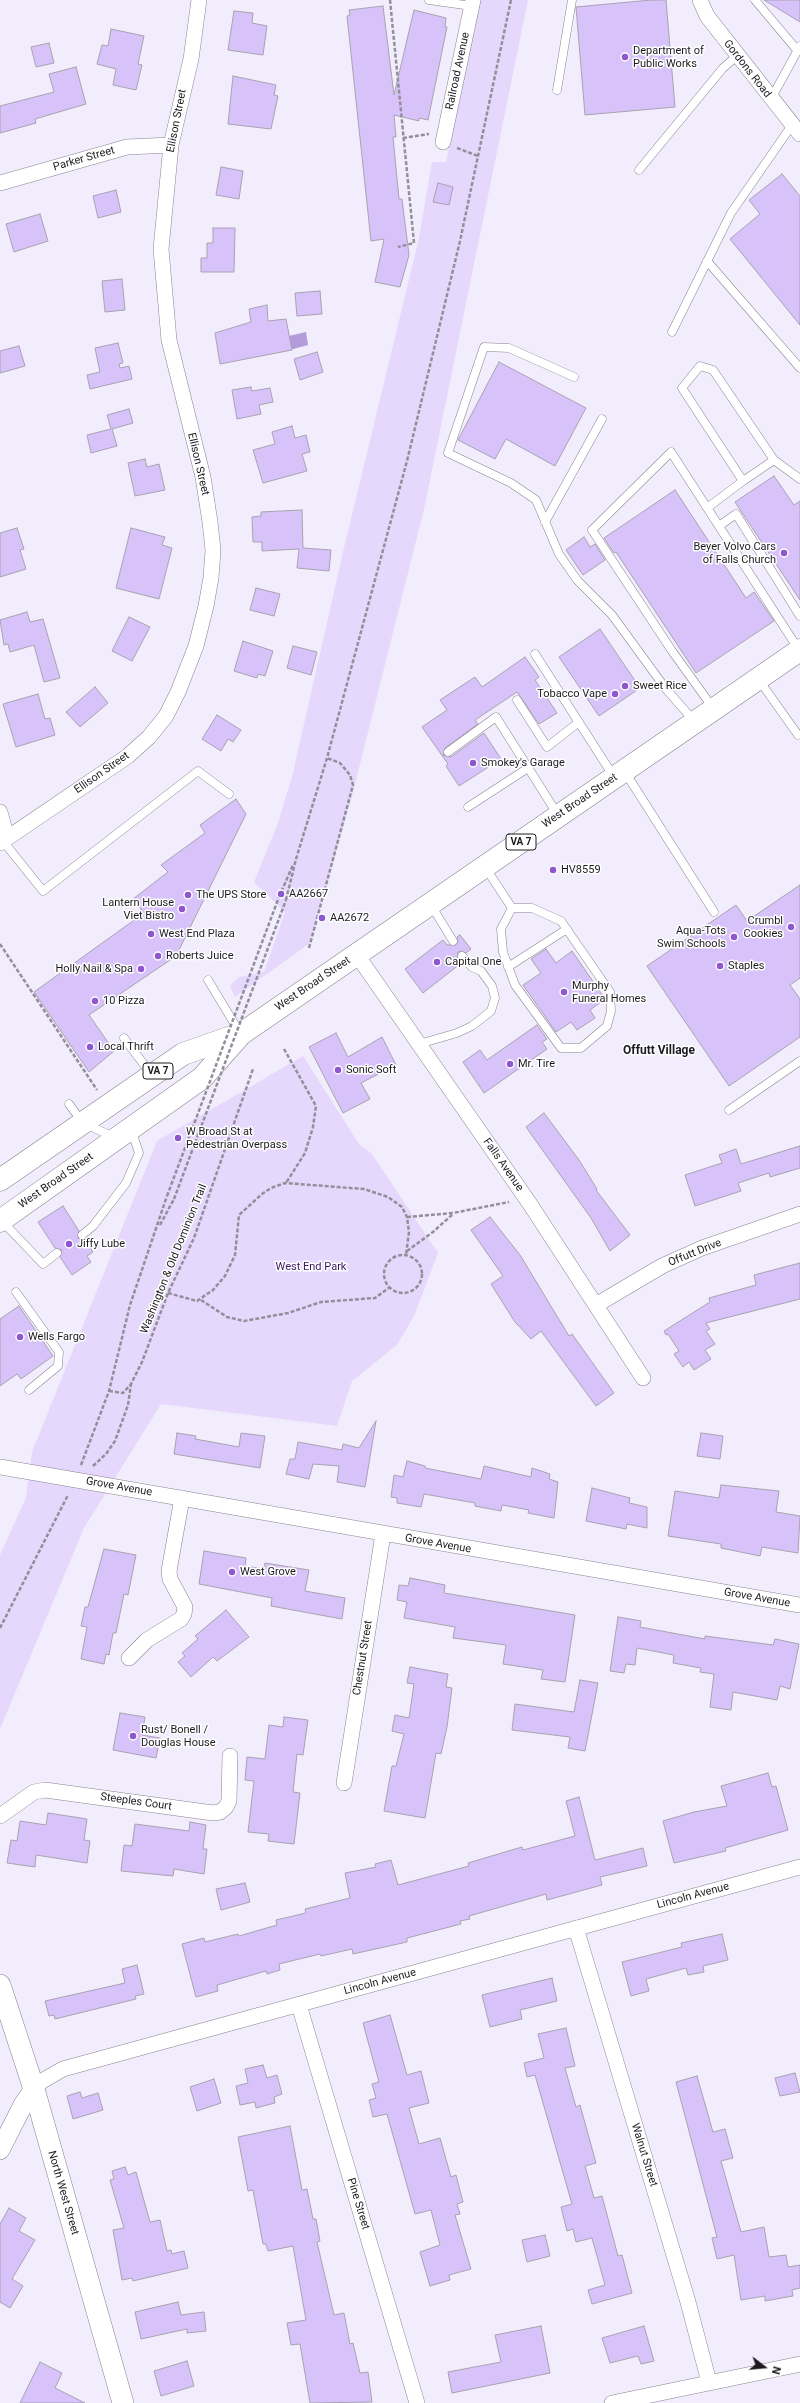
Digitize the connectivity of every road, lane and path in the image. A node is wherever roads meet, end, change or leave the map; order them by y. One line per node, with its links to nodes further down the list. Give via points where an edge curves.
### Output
1 (199, 0): 16 (street, Ellison Street, via 191,59)
2 (390, 0): 15 (path)
3 (428, 0): 8 (lane)
4 (511, 0): 17 (path)
5 (572, 0): 11 (lane)
6 (700, 0): 10 (street, Gordons Road, via 707,16)
7 (755, 0): 9 (lane)
8 (472, 3): 14 (street, Railroad Avenue)
9 (799, 48): 12 (lane)
10 (737, 56): 12 (street, Gordons Road); 18 (lane, via 723,68)
11 (557, 90)
12 (771, 99): 13 (street, Gordons Road)
13 (796, 130): 21 (lane, via 731,213)
14 (444, 137): 15 (path); 17 (path)
15 (403, 138): 20 (path, via 414,243)
16 (170, 145): 19 (street, Parker Street, via 127,147); 49 (street, Ellison Street, via 161,242 163,294 169,340 203,477 210,522 213,550 206,606 196,646 178,692 166,716 149,737 128,756)
17 (478, 156): 42 (path, via 407,461)
18 (639, 170)
19 (0, 183)
20 (398, 247)
21 (706, 261): 22 (lane); 23 (lane)
22 (672, 332)
23 (800, 368)
24 (574, 377): 30 (lane, via 509,348 484,347 448,453 511,483 536,500)
25 (602, 419): 30 (lane)
26 (774, 460): 27 (lane); 28 (lane); 28 (lane, via 713,370 700,366 682,388)
27 (800, 479)
28 (743, 481): 29 (lane)
29 (707, 508): 31 (lane); 37 (lane, via 671,452 592,530)
30 (546, 522): 39 (lane, via 559,554 577,580 612,615 666,689)
31 (719, 526): 32 (lane, via 736,514); 33 (lane)
32 (800, 616)
33 (800, 650): 35 (main road, West Broad Street / VA 7)
34 (535, 654): 38 (lane)
35 (758, 679): 37 (main road, West Broad Street / VA 7); 40 (lane)
36 (517, 700): 38 (lane, via 547,747)
37 (714, 709): 39 (main road, West Broad Street / VA 7)
38 (579, 722): 44 (lane)
39 (695, 722): 44 (main road, West Broad Street / VA 7)
40 (798, 735)
41 (448, 752): 43 (lane, via 496,718)
42 (327, 758): 50 (path); 58 (path, via 340,763 350,775 353,785)
43 (528, 768): 46 (lane); 48 (lane)
44 (619, 774): 48 (main road, West Broad Street / VA 7); 54 (lane)
45 (229, 794): 49 (lane, via 198,771 43,891)
46 (468, 807)
47 (0, 812): 49 (street)
48 (559, 816): 51 (main road, West Broad Street / VA 7)
49 (4, 841)
50 (296, 859): 82 (path, bridge, via 279,897 167,1196); 82 (path, bridge, via 286,900 174,1199)
51 (484, 867): 52 (main road, West Broad Street / VA 7); 53 (lane)
52 (430, 904): 56 (lane); 59 (main road, West Broad Street / VA 7)
53 (512, 908): 55 (lane, via 532,908 561,921); 61 (lane, via 501,929 503,952)
54 (714, 912)
55 (567, 930): 61 (lane); 61 (lane, via 610,992 607,1026 581,1048 561,1048 515,985)
56 (452, 941)
57 (0, 944): 70 (path)
58 (308, 948)
59 (357, 954): 63 (main road, West Broad Street / VA 7); 65 (street, Falls Avenue)
60 (462, 956): 65 (lane, via 472,967 481,971 492,986 495,998 491,1011 472,1026 457,1033)
61 (508, 967)
62 (208, 980): 63 (lane)
63 (241, 1034): 69 (main road, West Broad Street / VA 7, via 183,1054); 74 (main road, West Broad Street / VA 7, via 202,1078)
64 (124, 1038): 69 (lane)
65 (419, 1044): 77 (street, Falls Avenue)
66 (284, 1049): 76 (path, via 316,1106 306,1153)
67 (800, 1061): 72 (lane)
68 (253, 1069): 89 (path, Washington & Old Dominion Trail, via 194,1238)
69 (152, 1076): 73 (main road, West Broad Street / VA 7)
70 (98, 1092)
71 (68, 1104): 73 (lane)
72 (729, 1110)
73 (83, 1123): 74 (lane); 75 (main road, West Broad Street / VA 7)
74 (124, 1133): 81 (main road, West Broad Street / VA 7); 83 (lane, via 139,1153 126,1183 93,1226)
75 (0, 1180)
76 (285, 1183): 80 (path, via 353,1188 380,1193 395,1201); 90 (path, via 262,1194 239,1215 232,1264 213,1290)
77 (526, 1198): 78 (path); 91 (street, Falls Avenue)
78 (453, 1214): 80 (path); 84 (path)
79 (800, 1214): 91 (street, Offutt Drive, via 702,1248 662,1266)
80 (407, 1217): 84 (path)
81 (1, 1220): 85 (lane, via 43,1264)
82 (157, 1231): 95 (path, via 130,1305)
83 (82, 1235)
84 (407, 1251): 86 (path)
85 (58, 1253)
86 (406, 1255): 87 (path, via 396,1256 386,1264 384,1276); 87 (path, via 418,1263 420,1281 407,1292)
87 (390, 1287): 90 (path, via 375,1298 321,1302 288,1313 244,1321 227,1317)
88 (16, 1292): 94 (lane, via 59,1352 58,1366)
89 (168, 1293): 90 (path, via 190,1300); 93 (path, Washington & Old Dominion Trail)
90 (201, 1300)
91 (596, 1305): 92 (street, Falls Avenue)
92 (643, 1378)
93 (131, 1384): 95 (path, via 123,1393); 97 (path, Washington & Old Dominion Trail, via 128,1405 115,1441 99,1462)
94 (29, 1390)
95 (109, 1391): 97 (path)
96 (0, 1467): 97 (street, Grove Avenue)
97 (76, 1479): 98 (street, Grove Avenue); 101 (path)
98 (182, 1498): 99 (street, Grove Avenue); 102 (street, via 169,1571 170,1579 185,1607 184,1614 147,1640)
99 (383, 1534): 100 (street, Grove Avenue); 104 (street, Chestnut Street)
100 (800, 1605)
101 (0, 1628)
102 (129, 1658)
103 (230, 1756): 105 (street, Steeples Court, via 229,1801 220,1812 45,1790 34,1792)
104 (344, 1783)
105 (0, 1816)
106 (800, 1867): 107 (street, Lincoln Avenue)
107 (576, 1928): 109 (street, Lincoln Avenue); 113 (street, Walnut Street)
108 (0, 1985): 110 (main road, North West Street)
109 (299, 2005): 110 (street, Lincoln Avenue, via 63,2069 42,2081); 115 (street, Pine Street)
110 (34, 2089): 111 (street, Lincoln Avenue); 114 (main road, North West Street)
111 (0, 2150)
112 (800, 2364): 113 (street)
113 (709, 2382): 116 (street)
114 (124, 2403)
115 (418, 2403)
116 (612, 2403)

